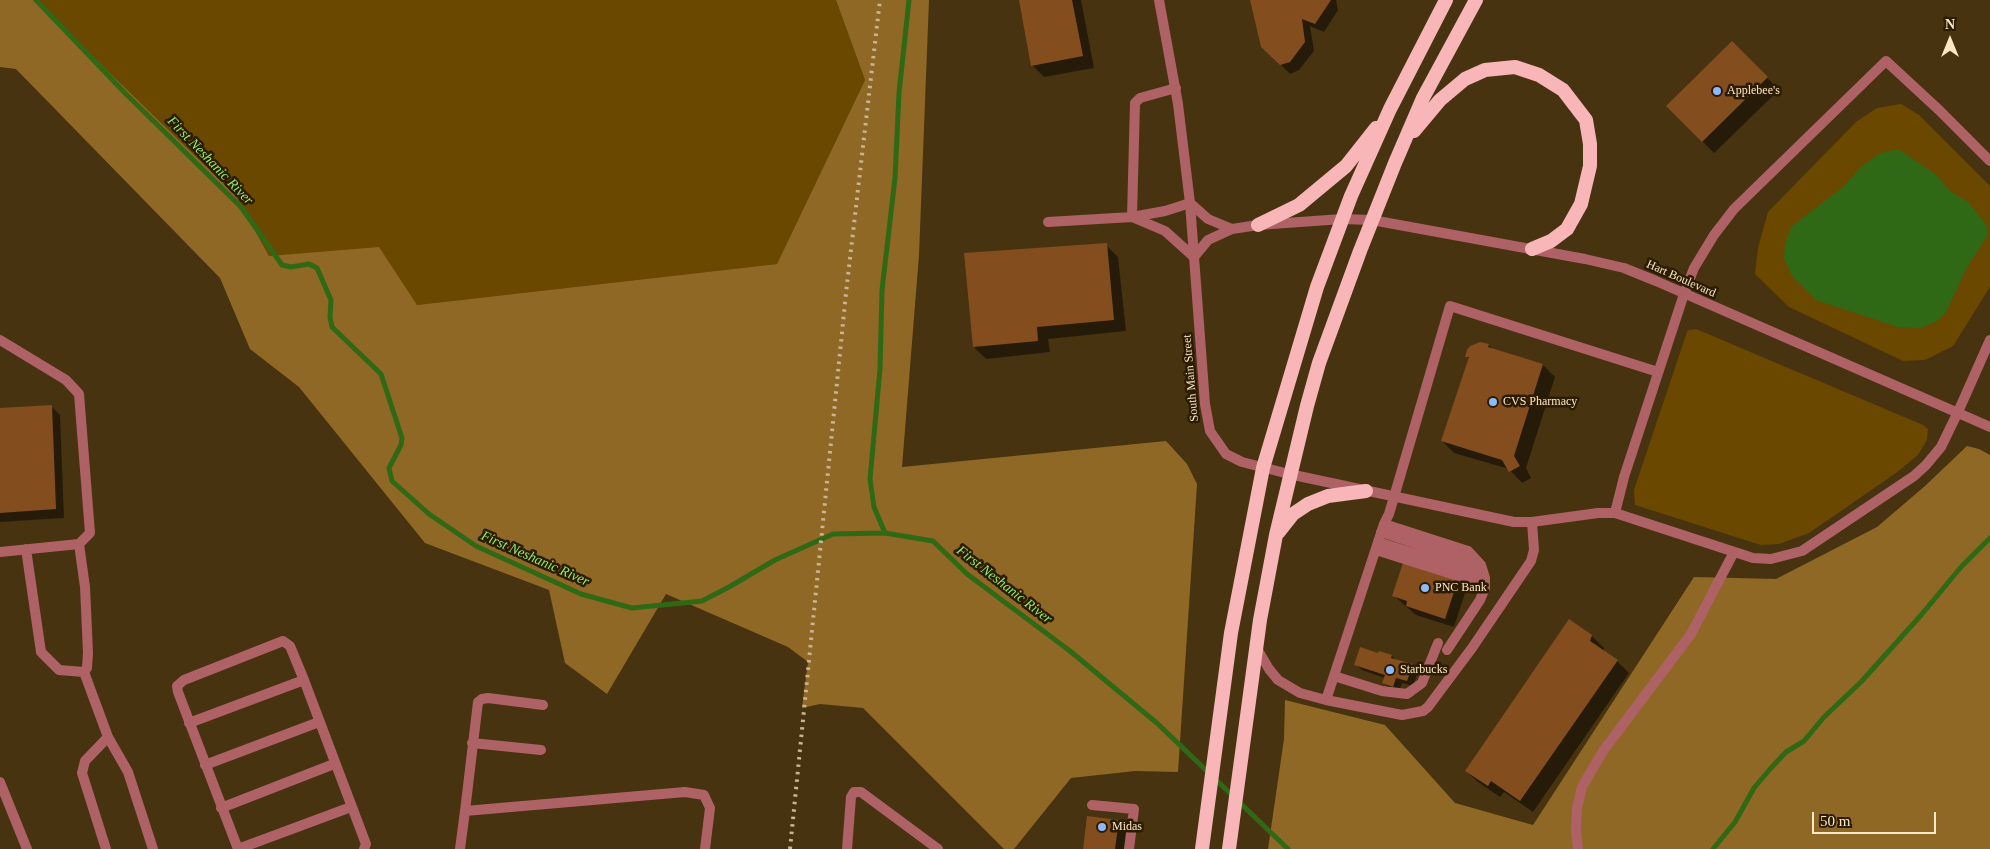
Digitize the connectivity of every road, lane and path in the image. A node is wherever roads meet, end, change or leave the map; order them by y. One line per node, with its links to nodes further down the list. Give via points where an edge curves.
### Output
1 (1159, 0): 4 (street, South Main Street)
2 (1446, 0): 5 (highway)
3 (1476, 0): 6 (highway, via 1423,98)
4 (1176, 88): 8 (street, South Main Street); 9 (street, via 1135,102)
5 (1390, 109): 10 (highway); 13 (highway, via 1346,166 1299,205)
6 (1404, 143): 11 (highway); 15 (highway, via 1440,100 1465,79 1485,70 1515,67 1539,75 1563,90 1586,120 1590,166 1581,204 1567,229)
7 (1990, 161): 17 (street, via 1886,61 1734,209 1694,268)
8 (1190, 203): 9 (street); 14 (street, via 1208,219); 16 (street, South Main Street)
9 (1132, 217): 12 (street); 16 (street, via 1165,231)
10 (1342, 219): 11 (street, Hart Boulevard); 13 (street); 23 (highway, via 1317,287)
11 (1372, 220): 15 (street, Hart Boulevard); 24 (highway, via 1319,363)
12 (1048, 222)
13 (1258, 225): 14 (street)
14 (1232, 229): 16 (street, via 1208,240)
15 (1532, 249): 17 (street, Hart Boulevard, via 1624,268)
16 (1194, 258): 23 (street, South Main Street, via 1205,404 1210,430 1226,454)
17 (1684, 294): 20 (street); 21 (street, Hart Boulevard)
18 (0, 340): 31 (street, via 66,380 79,394 90,533)
19 (1990, 340): 21 (street)
20 (1658, 372): 26 (street, via 1450,306); 27 (street)
21 (1958, 412): 22 (street, Hart Boulevard); 34 (street, via 1941,447 1926,465 1897,489 1802,551 1771,559)
22 (1990, 427)
23 (1263, 468): 24 (street, South Main Street); 66 (highway, via 1231,633)
24 (1289, 474): 25 (street, South Main Street); 29 (highway)
25 (1366, 491): 26 (street, South Main Street); 29 (highway, via 1328,496 1308,504 1293,514)
26 (1394, 498): 28 (street, South Main Street, via 1514,522); 30 (street)
27 (1615, 513): 28 (street, South Main Street); 34 (street)
28 (1532, 522): 42 (street, via 1534,550 1531,561 1428,707 1402,715)
29 (1276, 535): 37 (highway)
30 (1380, 537): 35 (street, via 1474,581); 35 (street, via 1481,565); 40 (street)
31 (80, 544): 32 (street); 39 (street, via 88,654)
32 (26, 550): 33 (street); 39 (street, via 41,652 59,670)
33 (0, 552)
34 (1734, 552): 68 (street, via 1691,634 1603,751 1582,787 1577,808)
35 (1485, 583): 38 (street, via 1480,600)
36 (1438, 643): 40 (street, via 1422,684 1407,694 1382,691)
37 (1256, 647): 42 (street, via 1278,680 1300,692); 67 (highway)
38 (1446, 650)
39 (84, 672): 46 (street)
40 (1334, 676): 42 (street)
41 (304, 680): 44 (street); 45 (street); 45 (street, via 290,646 283,641 184,680 177,686)
42 (1326, 700)
43 (543, 705): 47 (street, via 482,699 478,702)
44 (319, 722): 49 (street); 50 (street)
45 (189, 723): 50 (street)
46 (108, 737): 57 (street, via 85,761 82,774); 58 (street, via 128,772)
47 (472, 744): 48 (street); 55 (street)
48 (542, 750)
49 (334, 764): 53 (street); 54 (street)
50 (205, 765): 54 (street)
51 (0, 782): 56 (street)
52 (1092, 805): 65 (street, via 1134,809)
53 (351, 807): 59 (street); 60 (street, via 366,844)
54 (221, 808): 59 (street)
55 (465, 811): 61 (street); 62 (street, via 685,792 704,795 710,808)
56 (27, 849)
57 (106, 849)
58 (153, 849)
59 (238, 849)
60 (364, 849)
61 (460, 849)
62 (705, 849)
63 (847, 849): 64 (street, via 854,792 861,792)
64 (938, 849)
65 (1129, 849)
66 (1202, 849)
67 (1229, 849)
68 (1578, 849)

